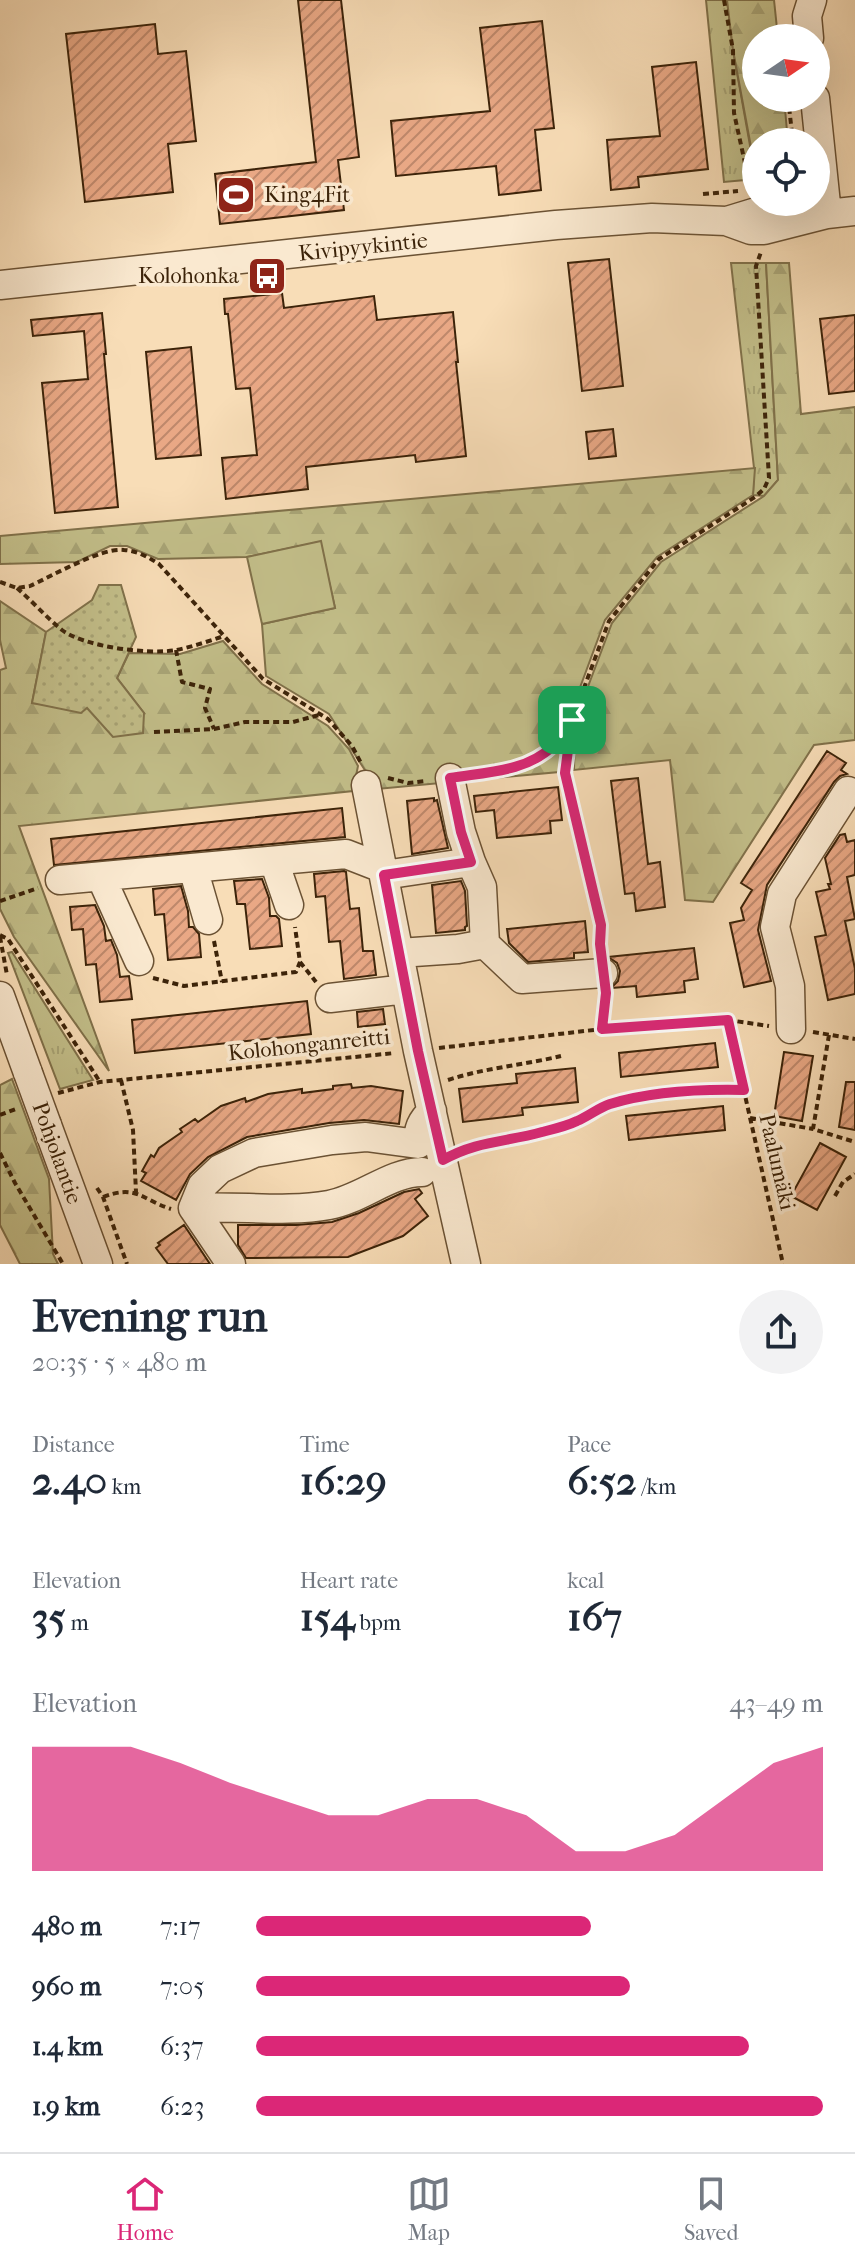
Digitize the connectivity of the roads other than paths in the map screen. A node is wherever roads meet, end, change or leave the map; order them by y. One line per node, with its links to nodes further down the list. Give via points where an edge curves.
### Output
1 (812, 0): 2 (street)
2 (808, 24)
3 (855, 211): 4 (street, Kivipyykintie)
4 (830, 214)
5 (819, 216): 6 (street, Kivipyykintie, via 763,230 726,221 652,218 556,225)
6 (0, 285)
7 (450, 778): 11 (street)
8 (364, 779): 13 (street)
9 (846, 810): 25 (street, via 782,894 775,927 790,986)
10 (274, 861): 12 (street); 13 (street, via 346,854); 16 (street)
11 (471, 862): 13 (street); 18 (street, via 482,887)
12 (193, 868): 14 (street); 17 (street)
13 (383, 872): 19 (street)
14 (101, 877): 15 (street); 20 (street)
15 (60, 880)
16 (289, 905)
17 (208, 920)
18 (485, 944): 19 (street); 21 (street, via 522,979)
19 (399, 953): 22 (street)
20 (139, 961)
21 (603, 973)
22 (406, 989): 24 (street); 26 (street, via 429,1099)
23 (0, 996): 28 (street, Pohjolantie, bridge)
24 (330, 998)
25 (791, 1029)
26 (433, 1164): 27 (street, via 330,1205); 27 (street, via 366,1137 254,1153 220,1169 202,1186); 30 (street)
27 (193, 1208): 29 (street)
28 (98, 1264)
29 (231, 1264)
30 (466, 1264)

